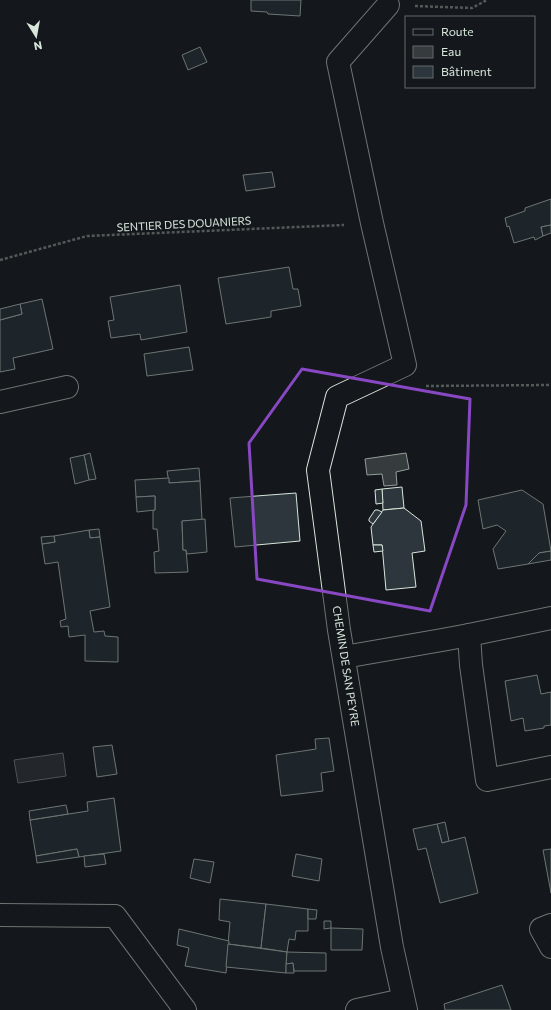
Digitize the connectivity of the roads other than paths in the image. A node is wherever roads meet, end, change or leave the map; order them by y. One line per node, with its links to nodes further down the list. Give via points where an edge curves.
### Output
1 (388, 5): 6 (street, CHEMIN DE SAN PEYRE, via 338,62 405,365 336,396 318,470)
2 (67, 388): 3 (street)
3 (0, 402)
4 (551, 618): 5 (street)
5 (469, 635): 6 (street); 7 (street, via 487,780)
6 (344, 657): 11 (street, CHEMIN DE SAN PEYRE, via 392,947)
7 (551, 767)
8 (0, 915): 12 (street, via 115,916)
9 (551, 925): 10 (street, via 541,929)
10 (551, 947)
11 (405, 1005): 13 (street)
12 (185, 1010)
13 (357, 1010)

